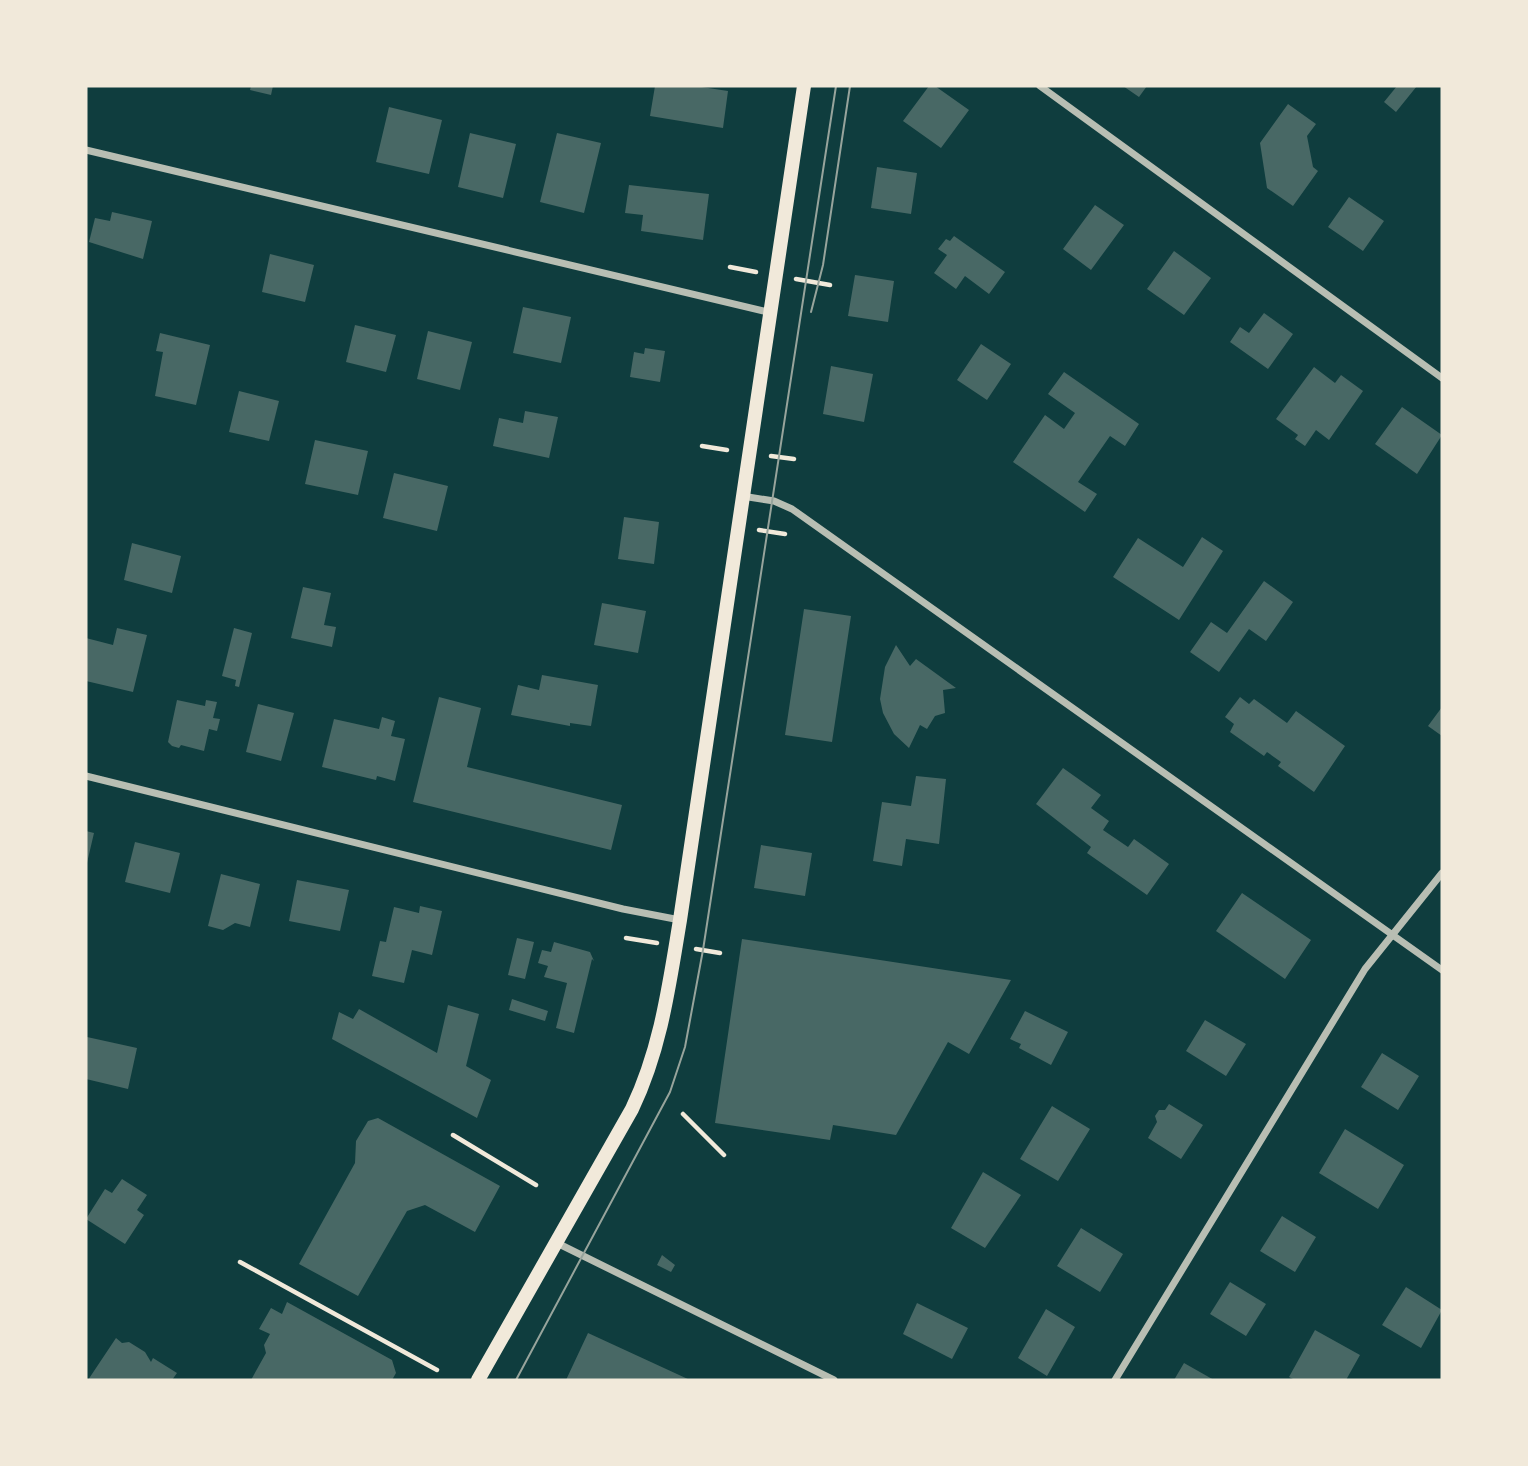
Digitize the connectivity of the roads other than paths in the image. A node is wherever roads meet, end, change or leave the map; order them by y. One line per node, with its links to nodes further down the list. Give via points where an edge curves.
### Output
1 (804, 86): 4 (main road)
2 (1040, 86): 5 (street)
3 (86, 150): 4 (street)
4 (768, 312): 6 (main road)
5 (1442, 378)
6 (742, 496): 9 (main road); 10 (street, via 792,509)
7 (86, 776): 9 (street)
8 (1442, 873): 10 (street)
9 (680, 920): 12 (main road, via 650,1071 607,1157)
10 (1392, 933): 11 (street); 15 (street)
11 (1442, 970)
12 (556, 1242): 13 (main road); 14 (street)
13 (478, 1380)
14 (834, 1380)
15 (1115, 1380)

